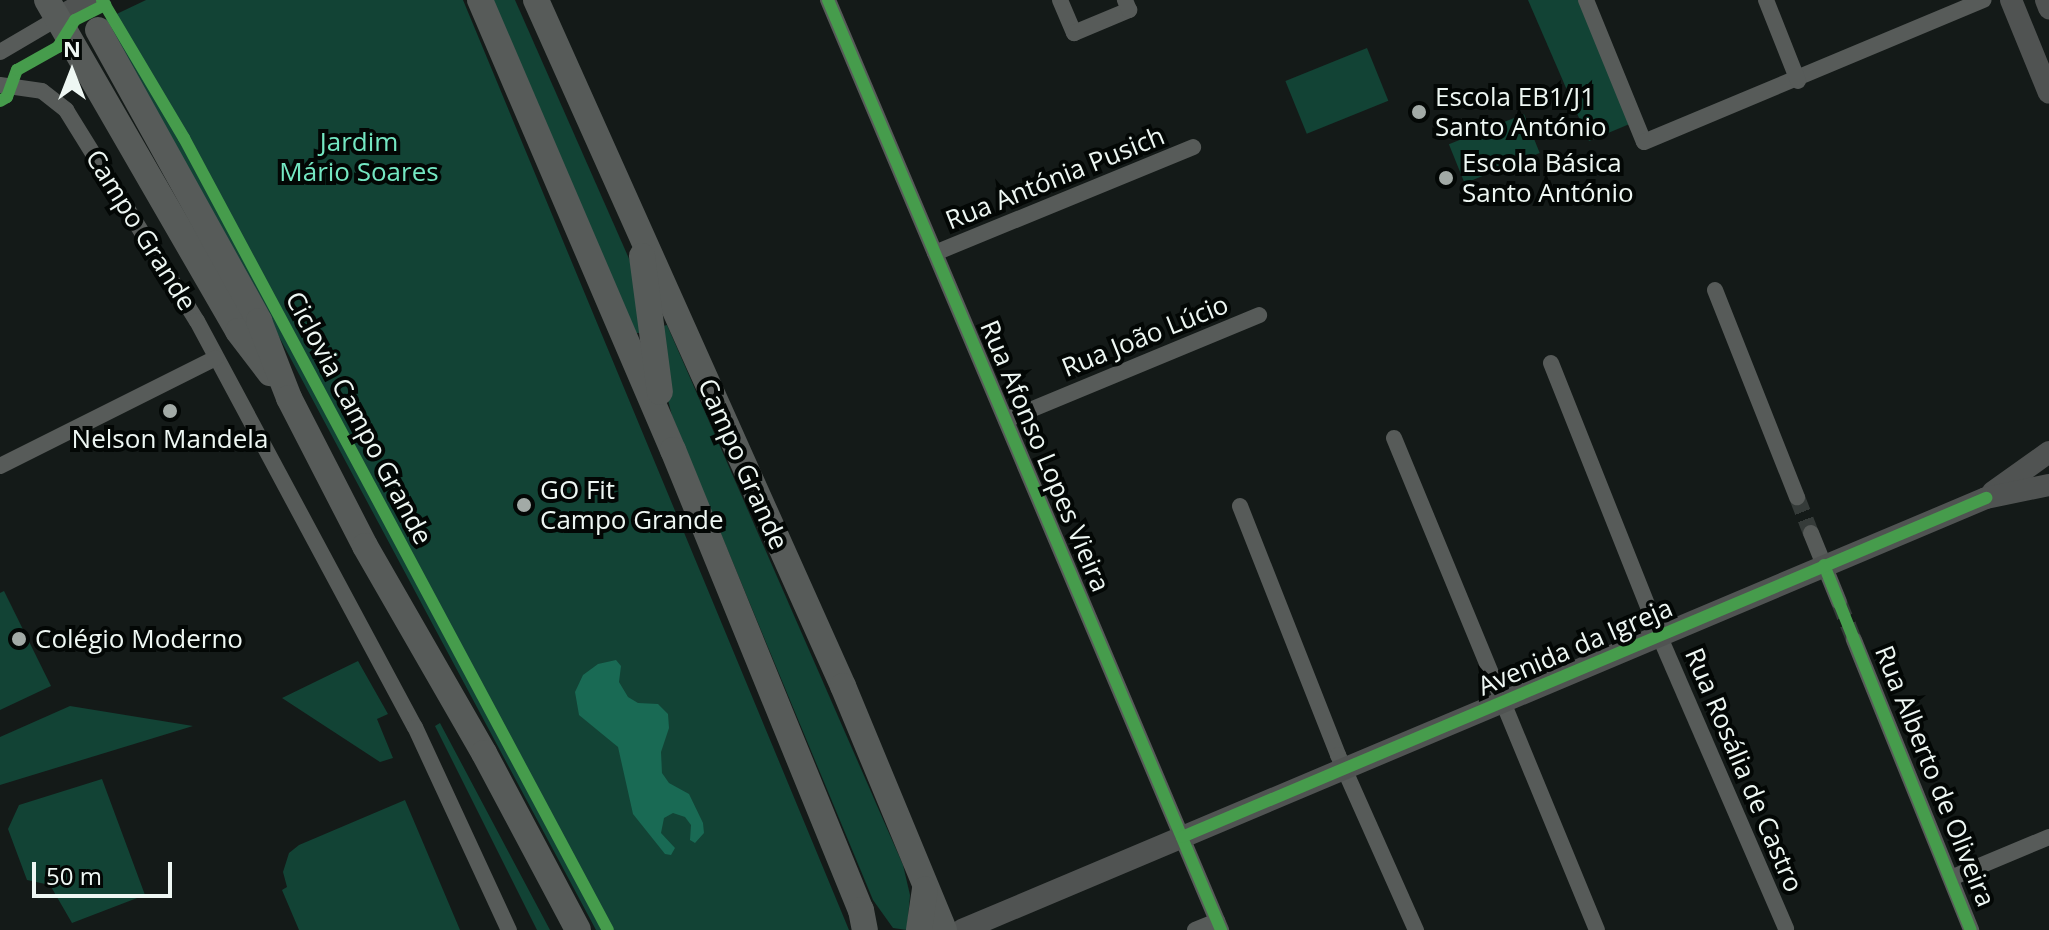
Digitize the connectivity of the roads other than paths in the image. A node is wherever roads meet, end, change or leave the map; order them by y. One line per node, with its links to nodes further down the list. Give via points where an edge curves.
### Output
1 (89, 0): 13 (street)
2 (480, 0): 29 (main road)
3 (536, 0): 20 (main road, Campo Grande)
4 (828, 0): 21 (street, Rua Afonso Lopes Vieira)
5 (1060, 0): 6 (street, via 1074,33 1129,10)
6 (1125, 0)
7 (1586, 0): 16 (street, via 1644,142)
8 (1766, 0): 16 (street)
9 (1984, 0): 16 (street)
10 (2011, 0): 18 (street)
11 (2046, 0): 12 (street)
12 (2049, 8)
13 (52, 9): 15 (street); 26 (main road, Campo Grande, via 238,331)
14 (98, 30): 26 (main road, Campo Grande, via 259,321)
15 (0, 52)
16 (1798, 81)
17 (0, 85): 24 (street, Campo Grande, via 42,91 66,110)
18 (2049, 93)
19 (1193, 147): 21 (street, Rua Antónia Pusich)
20 (639, 232): 29 (main road, via 655,372); 46 (main road, Campo Grande, via 843,686)
21 (935, 253): 27 (street, Rua Afonso Lopes Vieira)
22 (1715, 290): 33 (street)
23 (1259, 315): 27 (street, Rua João Lúcio)
24 (216, 358): 31 (street); 50 (street, Campo Grande, via 415,727)
25 (1551, 363): 39 (street, Rua Rosália de Castro)
26 (289, 398): 51 (main road, Campo Grande)
27 (1006, 420): 43 (street, Rua Afonso Lopes Vieira)
28 (1394, 438): 41 (street)
29 (673, 450): 47 (main road)
30 (2049, 452): 34 (street, Avenida da Igreja)
31 (0, 466)
32 (2049, 485): 34 (street, Avenida da Igreja)
33 (1797, 497)
34 (1986, 498): 37 (street, Avenida da Igreja)
35 (1240, 506): 42 (street)
36 (1811, 533): 37 (street)
37 (1824, 565): 38 (street); 39 (street, Avenida da Igreja)
38 (1839, 602)
39 (1659, 635): 41 (street, Avenida da Igreja); 49 (street, Rua Rosália de Castro)
40 (1854, 640): 45 (street, Rua Alberto de Oliveira)
41 (1503, 701): 42 (street, Avenida da Igreja); 58 (street)
42 (1344, 769): 43 (street, Avenida da Igreja); 57 (street)
43 (1182, 837): 48 (street, Rua Afonso Lopes Vieira); 55 (street, Avenida da Igreja)
44 (2049, 837): 45 (street)
45 (1951, 878): 59 (street, Rua Alberto de Oliveira)
46 (925, 889): 53 (main road); 54 (main road, Campo Grande)
47 (863, 920): 52 (main road)
48 (1219, 925): 56 (street)
49 (1786, 929)
50 (509, 930)
51 (578, 930)
52 (881, 930)
53 (919, 930)
54 (944, 930)
55 (962, 930)
56 (1195, 930)
57 (1416, 930)
58 (1597, 930)
59 (1971, 930)

